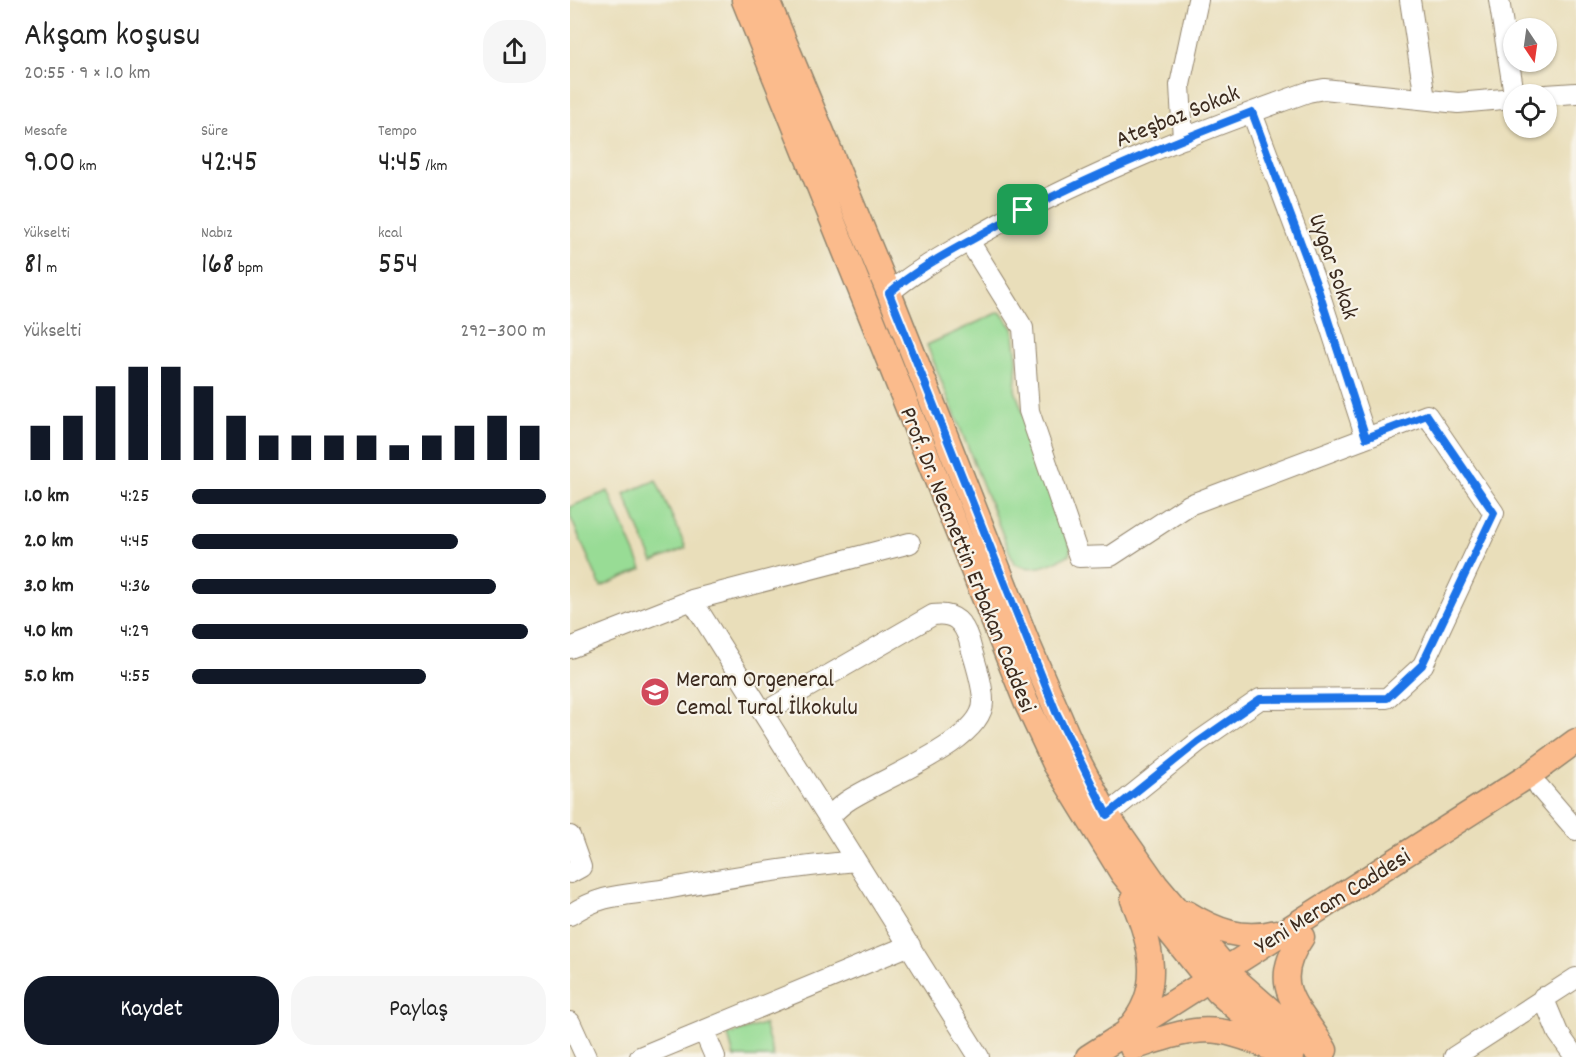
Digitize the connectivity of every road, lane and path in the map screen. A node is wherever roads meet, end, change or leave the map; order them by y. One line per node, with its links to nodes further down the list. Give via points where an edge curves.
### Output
1 (1198, 0): 11 (street, via 1180,85)
2 (1410, 0): 9 (street)
3 (1499, 0): 5 (street)
4 (750, 2): 13 (main road, Prof. Dr. Necmettin Erbakan Caddesi); 28 (main road, Prof. Dr. Necmettin Erbakan Caddesi, via 1026,702 1055,764)
5 (1512, 84)
6 (1576, 93): 7 (street)
7 (1557, 94)
8 (1503, 97): 9 (street, Ateşbaz Sokak, via 1458,103)
9 (1425, 99): 10 (street, Ateşbaz Sokak, via 1324,89)
10 (1252, 112): 11 (street, Ateşbaz Sokak); 14 (street, Uygar Sokak, via 1318,289)
11 (1183, 139): 12 (street, Ateşbaz Sokak, via 1137,156 1023,210)
12 (969, 241): 13 (street, Ateşbaz Sokak, via 908,277); 14 (street, via 1023,328 1029,411 1079,557 1111,556 1189,505)
13 (889, 293): 22 (main road, Prof. Dr. Necmettin Erbakan Caddesi, via 1056,712)
14 (1366, 438): 22 (street, via 1427,415 1494,513 1422,665 1387,698 1260,699 1198,742)
15 (910, 543): 16 (street)
16 (692, 600): 17 (street); 18 (street)
17 (570, 648)
18 (763, 713): 23 (street); 23 (street, via 933,615 957,618 966,628 978,670 983,704 979,715 964,734 937,753 846,802)
19 (1576, 741): 31 (main road, Yeni Meram Caddesi)
20 (1576, 761): 21 (main road, Yeni Meram Caddesi)
21 (1539, 787): 24 (street); 31 (main road, Yeni Meram Caddesi)
22 (1107, 815): 29 (main road, Prof. Dr. Necmettin Erbakan Caddesi)
23 (829, 817): 26 (street)
24 (1576, 830)
25 (570, 836): 27 (street, via 581,867)
26 (856, 861): 30 (street, via 780,868 602,898); 32 (street)
27 (570, 873)
28 (1122, 873): 34 (main road, Prof. Dr. Necmettin Erbakan Caddesi); 38 (main road, via 1145,929 1152,959 1145,999)
29 (1172, 904): 31 (main road, via 1216,930 1232,934); 34 (main road, Prof. Dr. Necmettin Erbakan Caddesi)
30 (570, 915)
31 (1298, 931): 34 (main road, Yeni Meram Caddesi); 46 (main road, via 1285,976 1295,1003)
32 (910, 945): 37 (street); 42 (street)
33 (1576, 978): 35 (street)
34 (1222, 980): 38 (main road, Yeni Meram Caddesi); 44 (main road, Prof. Dr. Necmettin Erbakan Caddesi); 45 (main road, Prof. Dr. Necmettin Erbakan Caddesi)
35 (1543, 997): 47 (street); 48 (street, via 1558,1033)
36 (570, 1022): 39 (street)
37 (704, 1031): 40 (street); 41 (street)
38 (1124, 1047): 43 (main road, Yeni Meram Caddesi); 44 (main road, via 1208,1028 1236,1033)
39 (586, 1057)
40 (640, 1057)
41 (715, 1057)
42 (978, 1057)
43 (1088, 1057)
44 (1292, 1057)
45 (1323, 1057)
46 (1329, 1057)
47 (1455, 1057)
48 (1575, 1057)

